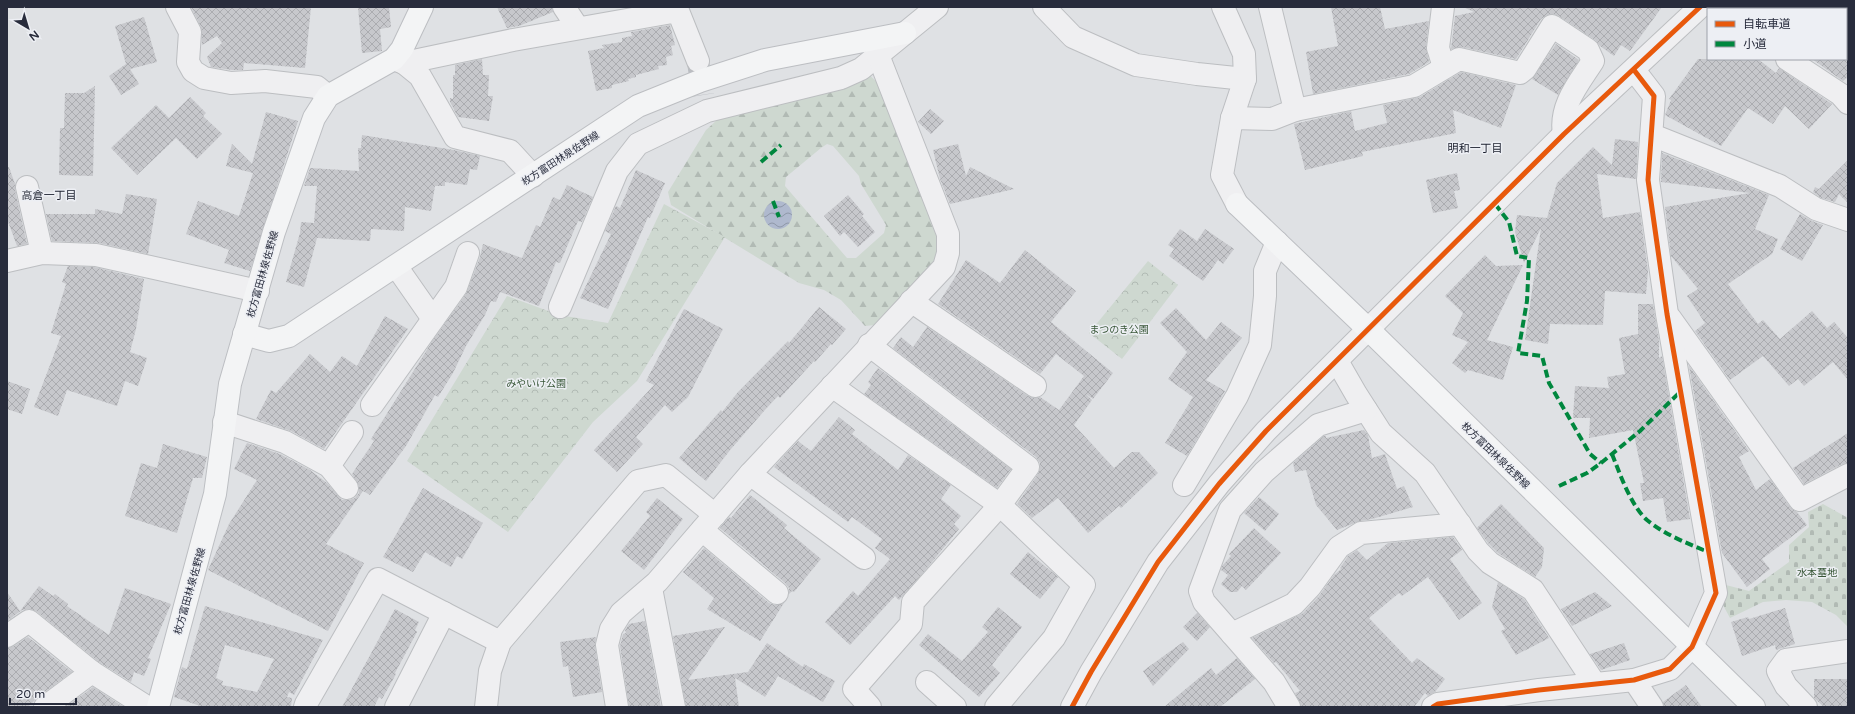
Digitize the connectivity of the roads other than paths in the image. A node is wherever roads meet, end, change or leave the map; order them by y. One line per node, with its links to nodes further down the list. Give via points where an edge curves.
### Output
1 (177, 7): 21 (street, via 190,32 188,62 193,71 204,78 231,83 265,81 317,87)
2 (422, 7): 15 (main road, 枚方富田林泉佐野線)
3 (564, 7): 11 (street)
4 (937, 7): 12 (street)
5 (1044, 7): 19 (street, via 1073,37 1136,65)
6 (1223, 7): 19 (street, via 1244,54)
7 (1270, 7): 22 (street)
8 (1443, 7): 17 (street, via 1438,48)
9 (1700, 7): 18 (street)
10 (674, 9): 11 (street); 16 (street)
11 (578, 28): 15 (street)
12 (905, 33): 13 (street); 26 (main road, 枚方富田林泉佐野線, via 765,60 700,81 638,106)
13 (878, 56): 36 (street, via 948,234 948,253 944,267); 37 (street, via 861,69 841,78 769,95 706,103 638,144 617,171)
14 (1789, 60): 20 (street)
15 (399, 61): 21 (main road, 枚方富田林泉佐野線); 26 (street, via 420,76 455,136 510,151)
16 (698, 61)
17 (1444, 67): 22 (street, via 1414,86); 24 (street, via 1459,59 1520,73 1552,26 1588,50 1593,61 1568,100 1562,124)
18 (1634, 70): 24 (street); 25 (street, via 1654,96)
19 (1245, 79): 23 (street)
20 (1845, 95)
21 (328, 96): 35 (main road, 枚方富田林泉佐野線, via 314,118 274,232)
22 (1295, 110): 23 (street, via 1272,119)
23 (1232, 118): 28 (street, via 1222,175)
24 (1564, 134): 40 (street)
25 (1652, 135): 29 (street, via 1780,186 1816,209); 38 (street, via 1648,180)
26 (533, 176): 34 (main road, 枚方富田林泉佐野線)
27 (27, 187): 31 (street)
28 (1237, 204): 30 (main road, 枚方富田林泉佐野線)
29 (1848, 220)
30 (1277, 242): 40 (main road, 枚方富田林泉佐野線); 53 (street, via 1265,271 1260,345 1238,396)
31 (42, 253): 33 (street); 35 (street, via 96,255)
32 (468, 253): 39 (street, via 456,287)
33 (7, 261)
34 (396, 266): 39 (street); 41 (main road, 枚方富田林泉佐野線, via 289,336 269,341)
35 (258, 291): 41 (main road, 枚方富田林泉佐野線)
36 (911, 301): 42 (street); 45 (street)
37 (560, 307)
38 (1666, 314): 52 (street, via 1800,500); 65 (street, via 1716,593)
39 (433, 319): 46 (street)
40 (1368, 329): 43 (street); 65 (main road, 枚方富田林泉佐野線)
41 (244, 334): 48 (main road, 枚方富田林泉佐野線, via 230,384)
42 (869, 345): 44 (street); 55 (street, via 1028,467)
43 (1337, 362): 47 (street); 83 (street, via 1266,431 1219,484 1158,562)
44 (832, 386): 51 (street); 55 (street)
45 (1034, 386)
46 (372, 405)
47 (1366, 410): 57 (street, via 1381,433 1425,473); 62 (street, via 1318,424 1264,472 1230,510 1200,591 1204,602)
48 (224, 422): 50 (street, via 285,442); 74 (main road, 枚方富田林泉佐野線, via 215,494)
49 (352, 432): 50 (street)
50 (329, 466): 54 (street)
51 (750, 474): 56 (street); 58 (street)
52 (1848, 474)
53 (1184, 485)
54 (347, 488)
55 (1000, 505): 80 (street, via 913,602 911,624 854,689); 82 (street, via 1084,585 1054,638)
56 (708, 523): 59 (street); 60 (street); 64 (street, via 666,475 638,481)
57 (1460, 524): 62 (street, via 1361,533 1339,547 1310,587 1294,604); 70 (street, via 1478,551 1490,563 1532,590)
58 (864, 558)
59 (651, 588): 78 (street, via 621,613 611,629 607,645); 79 (street)
60 (777, 593)
61 (444, 613): 64 (street); 75 (street, via 378,579); 76 (street)
62 (1232, 634): 84 (street, via 1274,682)
63 (7, 636): 67 (street, via 29,621)
64 (500, 642): 77 (street, via 490,671)
65 (1692, 647): 68 (street, via 1670,669); 87 (main road, 枚方富田林泉佐野線)
66 (1848, 651): 88 (street, via 1786,660 1778,671 1786,686)
67 (92, 672): 72 (street); 73 (street)
68 (1634, 680): 70 (street); 86 (street)
69 (927, 682): 81 (street)
70 (1595, 684): 71 (street)
71 (1545, 699): 85 (street, via 1438,704)
72 (45, 707)
73 (147, 707)
74 (158, 707)
75 (305, 707)
76 (396, 707)
77 (486, 707)
78 (617, 707)
79 (674, 707)
80 (870, 707)
81 (955, 707)
82 (996, 707)
83 (1072, 707)
84 (1289, 707)
85 (1433, 707)
86 (1652, 707)
87 (1754, 707)
88 (1806, 707)

